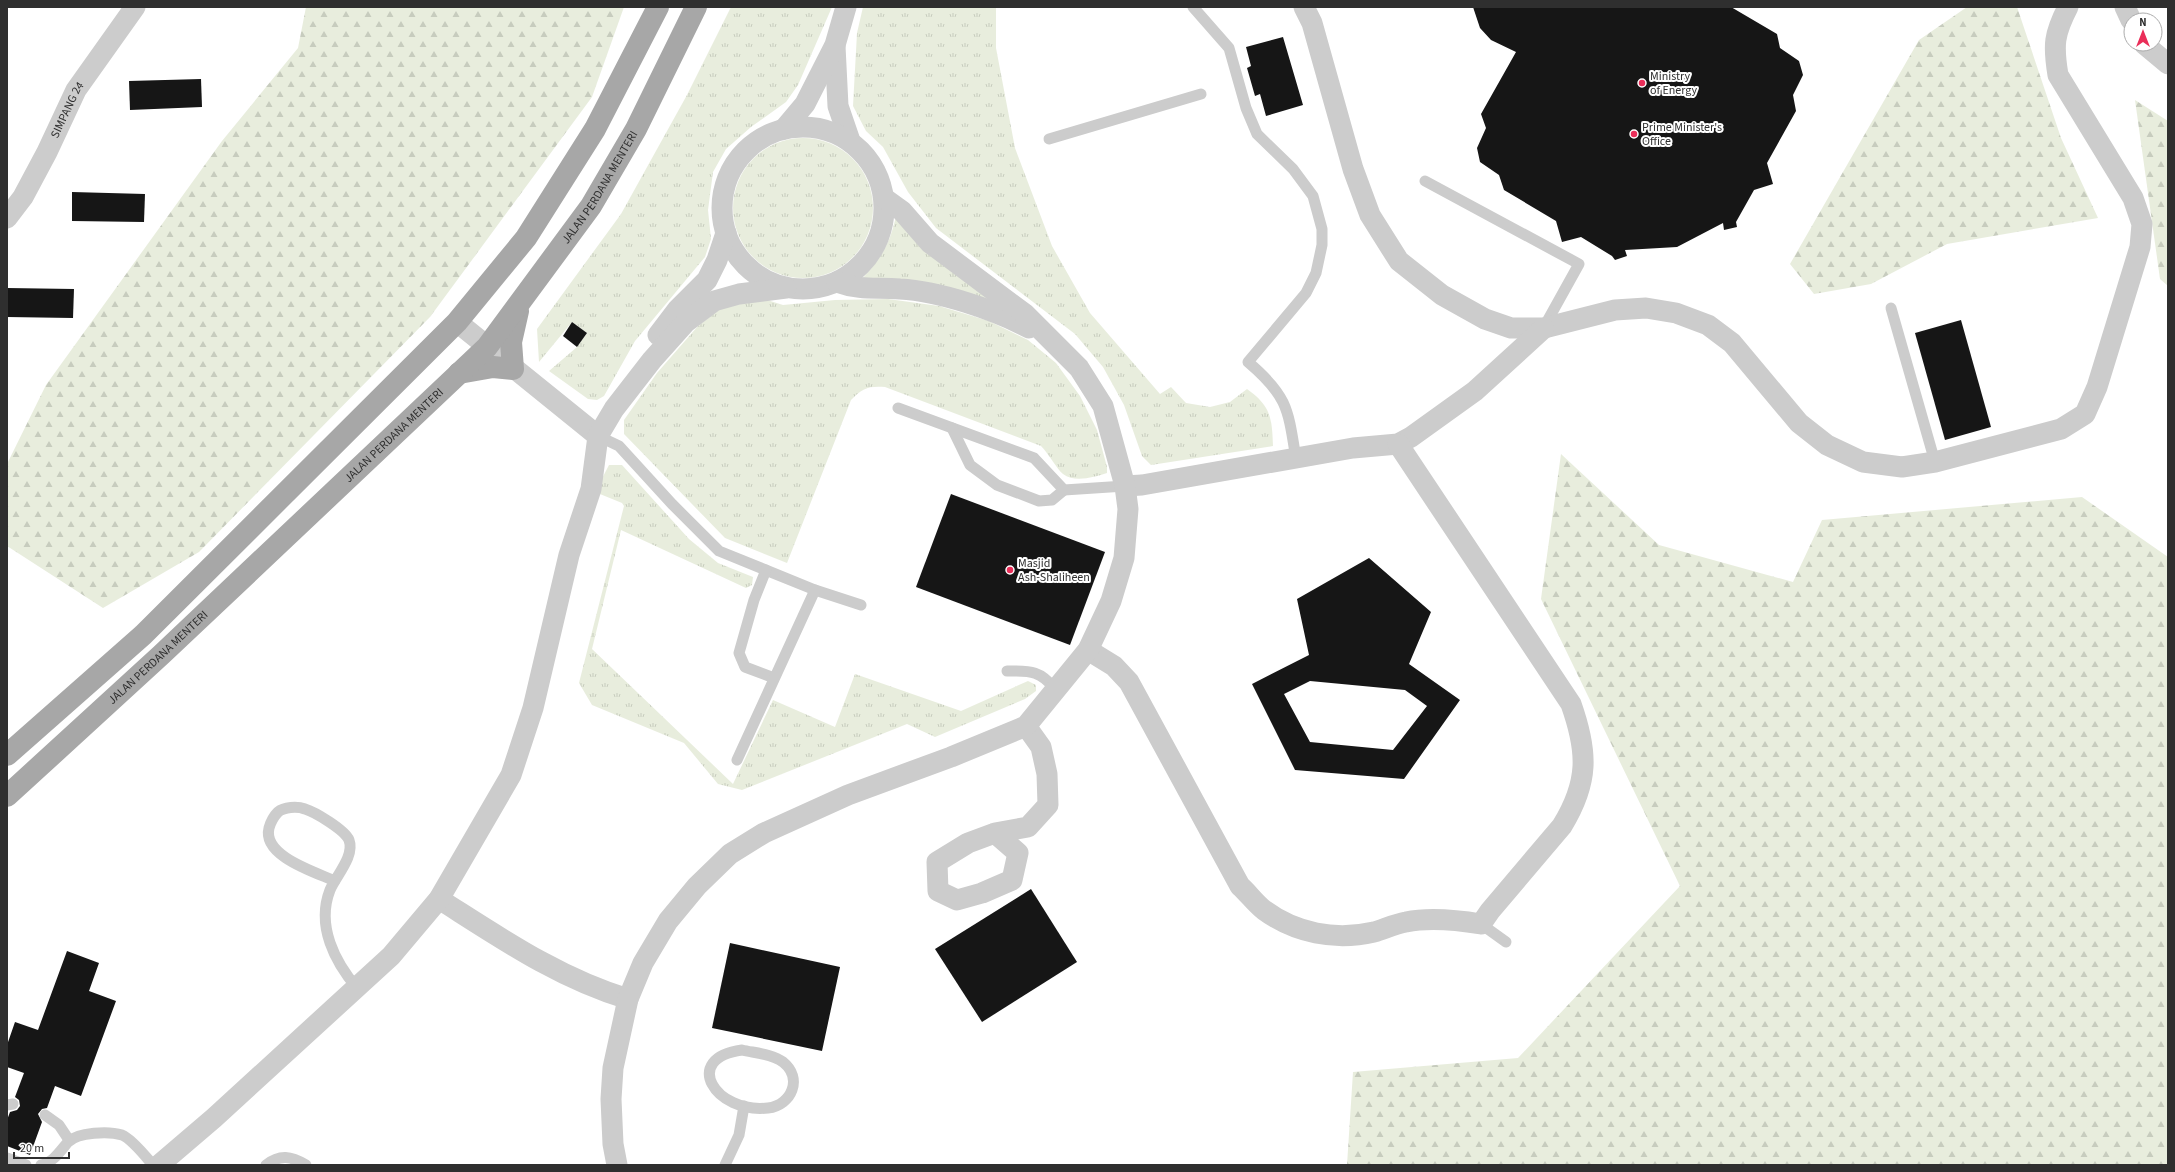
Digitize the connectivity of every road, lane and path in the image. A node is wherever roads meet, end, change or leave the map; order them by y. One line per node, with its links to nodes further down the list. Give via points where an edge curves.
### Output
1 (135, 7): 17 (street, SIMPANG 24, via 76,90 48,152 23,198)
2 (658, 7): 23 (main road, via 595,129 526,238)
3 (696, 7): 21 (main road, JALAN PERDANA MENTERI, via 636,129 591,206)
4 (846, 7): 8 (street)
5 (1193, 7): 34 (lane, via 1229,48 1246,108 1257,134 1293,169 1312,196 1322,229 1322,245 1316,273 1306,293 1248,362 1279,392 1289,414)
6 (1304, 7): 24 (street, via 1312,22 1353,169 1370,215 1398,261 1442,295 1485,318 1511,328)
7 (2068, 7): 35 (street, via 2057,28 2055,53 2058,75 2133,198 2142,224 2140,247 2097,387 2085,414 2061,429)
8 (835, 45): 12 (street, via 805,104); 14 (street, via 838,106)
9 (2154, 52): 10 (street)
10 (2168, 64)
11 (1201, 94): 13 (lane)
12 (784, 129): 14 (street, via 807,127 829,131); 18 (street, via 760,140 740,158 726,181 722,207)
13 (1049, 139)
14 (850, 141): 16 (street, via 866,157 878,176)
15 (1425, 181): 24 (lane, via 1579,264)
16 (884, 198): 19 (street, via 884,224 875,248 858,268); 25 (street, via 902,212 930,243 1025,314)
17 (7, 218)
18 (726, 233): 20 (street, via 739,258 760,277); 30 (street, via 707,280 677,310 641,357)
19 (837, 282): 20 (street, via 812,289); 25 (street, via 856,289 902,289 975,305 1015,321)
20 (786, 288): 30 (street, via 740,294 714,301 686,322 652,360)
21 (522, 300): 26 (main road, JALAN PERDANA MENTERI); 27 (main road, via 511,342)
22 (1891, 308): 35 (lane)
23 (457, 322): 26 (street); 46 (main road, via 143,635)
24 (1544, 328): 33 (street, via 1475,391); 35 (street, via 1615,310 1646,308 1676,313 1708,325 1732,343 1799,423 1827,445 1863,462 1902,467)
25 (1057, 344): 36 (street, via 1079,368 1103,406)
26 (486, 347): 27 (street); 28 (main road, JALAN PERDANA MENTERI)
27 (513, 369): 28 (main road, via 493,367); 32 (street)
28 (459, 373): 48 (main road, JALAN PERDANA MENTERI, via 161,655)
29 (898, 408): 31 (lane)
30 (614, 410): 32 (street)
31 (952, 428): 37 (lane, via 1034,458); 37 (lane, via 970,465 997,485 1039,501 1052,500)
32 (598, 436): 38 (lane, via 619,446 719,551); 51 (street, via 591,489 569,555 533,708 511,775)
33 (1398, 444): 34 (street, via 1353,448); 52 (street, via 1571,704 1580,728 1584,750 1583,774 1572,810 1562,826)
34 (1296, 459): 36 (street)
35 (1935, 462)
36 (1126, 486): 37 (lane); 41 (street, via 1128,509 1124,558 1111,601)
37 (1064, 490)
38 (766, 570): 39 (lane); 43 (lane, via 754,600 739,653 745,668)
39 (814, 590): 40 (lane); 43 (lane)
40 (861, 605)
41 (1088, 650): 44 (street); 52 (street, via 1114,666 1129,682 1240,886 1263,909 1285,923 1305,931 1330,936 1359,934 1406,922 1434,919)
42 (1007, 671): 44 (lane, via 1034,671 1046,678)
43 (774, 678): 47 (lane)
44 (1055, 689): 45 (street)
45 (1026, 726): 49 (street, via 1041,747 1047,774 1048,805 1028,827); 55 (street, via 848,795 764,833 730,854 697,886 668,922 643,963)
46 (7, 755)
47 (737, 760)
48 (7, 796)
49 (995, 833)
50 (335, 881): 50 (lane, via 349,853 349,840 340,828 304,809 291,808 279,811 271,820 268,834 274,848 289,860); 54 (lane, via 326,907 331,949 342,970)
51 (439, 899): 54 (street, via 391,956); 55 (street, via 527,955 587,985)
52 (1481, 924): 53 (lane)
53 (1506, 942)
54 (358, 988): 60 (street)
55 (628, 999): 65 (street, via 613,1068 611,1099 613,1144)
56 (744, 1106): 56 (lane, via 727,1101 716,1092 710,1080 711,1068 716,1059 728,1052 742,1050 782,1061 791,1070 794,1084 788,1100 776,1107 761,1109); 66 (lane, via 739,1135)
57 (45, 1115): 58 (lane, via 59,1125)
58 (69, 1140): 60 (lane, via 86,1134 123,1135); 62 (lane, via 60,1153)
59 (7, 1158): 61 (lane)
60 (162, 1164)
61 (26, 1165)
62 (41, 1165)
63 (266, 1165): 64 (lane, via 275,1158 292,1157)
64 (306, 1165)
65 (617, 1165)
66 (725, 1165)

